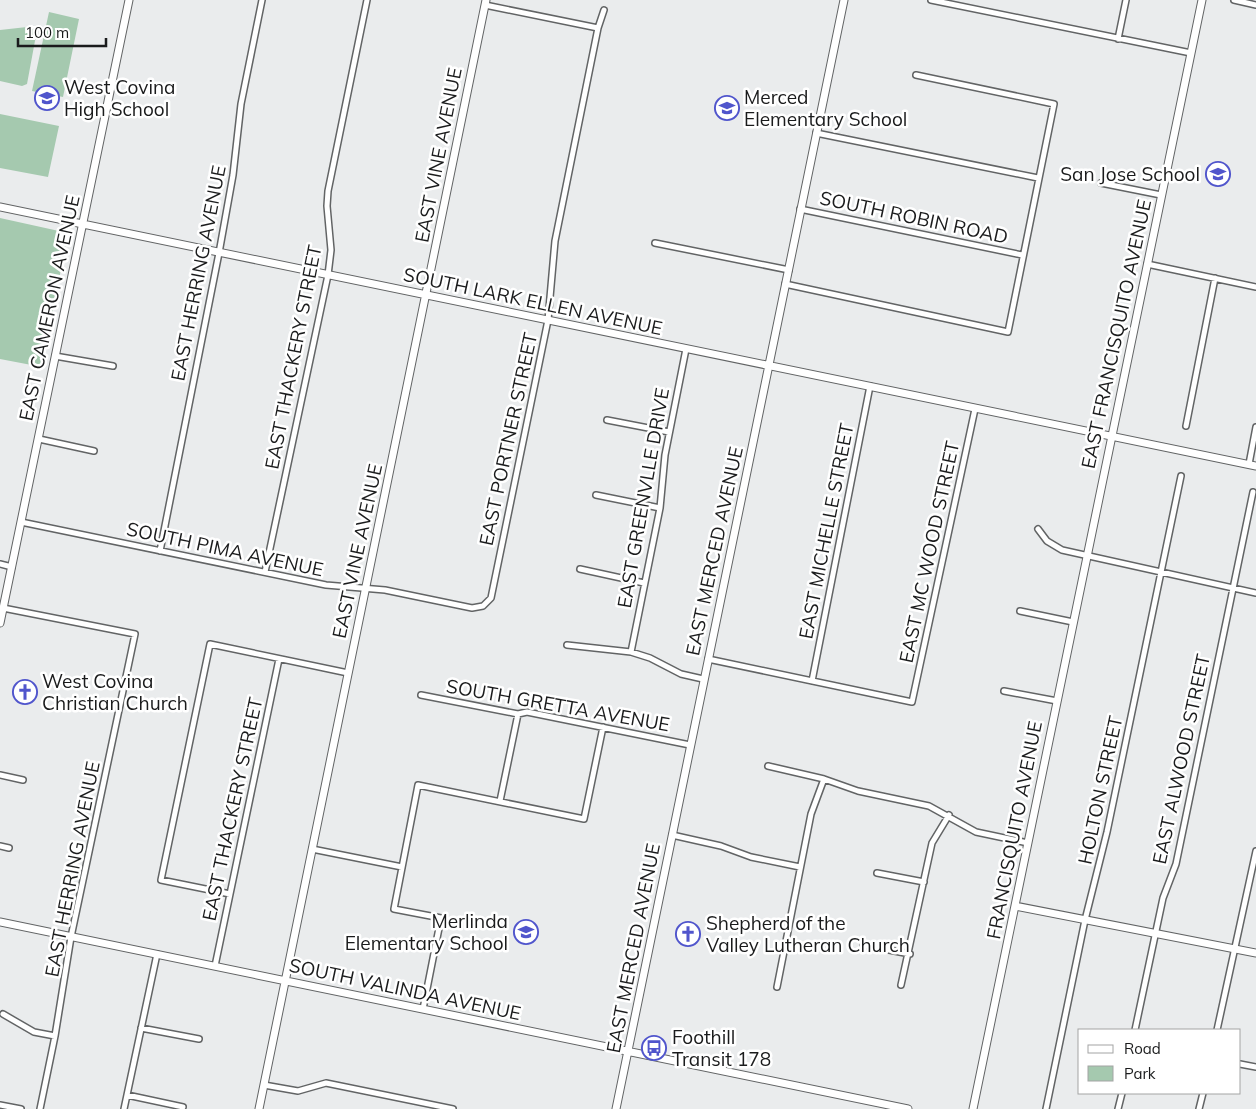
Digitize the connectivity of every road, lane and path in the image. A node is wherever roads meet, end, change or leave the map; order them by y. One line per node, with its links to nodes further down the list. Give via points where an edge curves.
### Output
1 (129, 0): 22 (street, EAST CAMERON AVENUE)
2 (262, 0): 24 (street, EAST HERRING AVENUE, via 241,104 233,175)
3 (367, 0): 28 (street, EAST THACKERY STREET, via 328,192 331,250)
4 (844, 0): 16 (street, EAST MERCED AVENUE)
5 (931, 0): 13 (street)
6 (1126, 0): 13 (street)
7 (1202, 0): 14 (street, EAST FRANCISQUITO AVENUE)
8 (1234, 0): 10 (street)
9 (486, 2): 12 (street); 32 (street, EAST VINE AVENUE)
10 (1256, 5)
11 (604, 10): 12 (street, EAST PORTNER STREET)
12 (598, 28): 33 (street, EAST PORTNER STREET, via 555,240)
13 (1118, 39): 14 (street)
14 (1191, 53): 19 (street, EAST FRANCISQUITO AVENUE)
15 (916, 75): 17 (street, via 1054,104)
16 (816, 133): 17 (street); 21 (street, EAST MERCED AVENUE)
17 (1038, 178): 25 (street)
18 (1101, 183): 19 (street)
19 (1161, 195): 26 (street, EAST FRANCISQUITO AVENUE)
20 (0, 207): 22 (street, SOUTH LARK ELLEN AVENUE)
21 (800, 209): 25 (street, SOUTH ROBIN ROAD); 27 (street, EAST MERCED AVENUE)
22 (84, 224): 24 (street, SOUTH LARK ELLEN AVENUE); 35 (street, EAST CAMERON AVENUE)
23 (655, 242): 27 (street)
24 (219, 252): 28 (street, SOUTH LARK ELLEN AVENUE); 54 (street, EAST HERRING AVENUE)
25 (1022, 255): 30 (street, via 1008,332)
26 (1147, 264): 29 (street); 44 (street, EAST FRANCISQUITO AVENUE)
27 (788, 270): 30 (street, EAST MERCED AVENUE)
28 (328, 275): 32 (street, SOUTH LARK ELLEN AVENUE); 59 (street, EAST THACKERY STREET)
29 (1215, 278): 31 (street); 41 (street)
30 (785, 284): 36 (street, EAST MERCED AVENUE)
31 (1256, 286)
32 (426, 295): 33 (street, SOUTH LARK ELLEN AVENUE); 63 (street, EAST VINE AVENUE)
33 (548, 320): 34 (street, SOUTH LARK ELLEN AVENUE); 65 (street, EAST PORTNER STREET, via 491,598)
34 (686, 349): 36 (street, SOUTH LARK ELLEN AVENUE); 43 (street, EAST GREENVLLE DRIVE)
35 (56, 356): 37 (street); 45 (street, EAST CAMERON AVENUE)
36 (769, 365): 38 (street, SOUTH LARK ELLEN AVENUE); 73 (street, EAST MERCED AVENUE)
37 (113, 366)
38 (870, 386): 39 (street, SOUTH LARK ELLEN AVENUE); 76 (street, EAST MICHELLE STREET)
39 (976, 409): 44 (street, SOUTH LARK ELLEN AVENUE); 76 (street, EAST MC WOOD STREET, via 912,702)
40 (607, 420): 43 (street)
41 (1186, 426)
42 (1256, 428): 47 (street)
43 (669, 432): 51 (street, EAST GREENVLLE DRIVE)
44 (1113, 436): 47 (street, SOUTH LARK ELLEN AVENUE); 55 (street, EAST FRANCISQUITO AVENUE)
45 (39, 439): 46 (street); 52 (street, EAST CAMERON AVENUE)
46 (94, 451)
47 (1252, 465)
48 (1181, 476): 60 (street, HOLTON STREET)
49 (1253, 492): 62 (street, EAST ALWOOD STREET)
50 (596, 495): 51 (street)
51 (660, 508): 61 (street, EAST GREENVLLE DRIVE)
52 (21, 522): 54 (street, SOUTH PIMA AVENUE); 57 (street, EAST CAMERON AVENUE)
53 (1038, 529): 55 (street, via 1062,550)
54 (160, 551): 59 (street, SOUTH PIMA AVENUE)
55 (1086, 557): 60 (street); 68 (street, FRANCISQUITO AVENUE)
56 (0, 564): 57 (street)
57 (12, 567): 66 (street, EAST CAMERON AVENUE)
58 (580, 570): 61 (street)
59 (265, 572): 63 (street, SOUTH PIMA AVENUE, via 326,585)
60 (1160, 573): 62 (street); 101 (street, HOLTON STREET, via 1107,832)
61 (644, 583): 71 (street, EAST GREENVLLE DRIVE)
62 (1233, 588): 64 (street); 103 (street, EAST ALWOOD STREET, via 1176,864 1162,898)
63 (366, 589): 65 (street, SOUTH PIMA AVENUE, via 472,608); 74 (street, EAST VINE AVENUE)
64 (1256, 593)
65 (483, 606)
66 (3, 608): 69 (street, EAST CAMERON AVENUE); 104 (street, EAST HERRING AVENUE, via 135,634)
67 (1020, 611): 68 (street)
68 (1073, 622): 79 (street, FRANCISQUITO AVENUE)
69 (0, 623)
70 (567, 645): 71 (street)
71 (631, 652): 75 (street, via 681,674)
72 (279, 659): 74 (street); 99 (street, EAST THACKERY STREET); 99 (street, via 210,644 162,880)
73 (708, 659): 75 (street, EAST MERCED AVENUE); 76 (street)
74 (348, 673): 93 (street, EAST VINE AVENUE)
75 (703, 679): 82 (street, EAST MERCED AVENUE)
76 (812, 681)
77 (1004, 691): 79 (street)
78 (421, 695): 80 (street, SOUTH GRETTA AVENUE)
79 (1057, 701): 90 (street, FRANCISQUITO AVENUE)
80 (518, 714): 81 (street, SOUTH GRETTA AVENUE, via 527,712); 87 (street)
81 (603, 727): 82 (street, SOUTH GRETTA AVENUE); 87 (street, via 584,819)
82 (690, 744): 89 (street, EAST MERCED AVENUE)
83 (768, 766): 86 (street)
84 (0, 775): 85 (street)
85 (23, 780)
86 (824, 780): 88 (street, via 858,791 929,806); 96 (street, via 811,814)
87 (500, 801): 95 (street, via 418,785)
88 (949, 815): 90 (street, via 976,832); 98 (street, via 932,843)
89 (672, 835): 96 (street); 121 (street, EAST MERCED AVENUE)
90 (1028, 844): 100 (street, FRANCISQUITO AVENUE)
91 (0, 846): 92 (street)
92 (9, 848)
93 (312, 849): 95 (street); 111 (street, EAST VINE AVENUE)
94 (1256, 851): 106 (street)
95 (402, 867): 114 (street, via 394,909 441,918)
96 (800, 867): 113 (street)
97 (877, 873): 98 (street)
98 (924, 882): 109 (street)
99 (230, 894): 110 (street, EAST THACKERY STREET)
100 (1015, 906): 101 (street); 139 (street, FRANCISQUITO AVENUE)
101 (1085, 920): 103 (street); 140 (street, HOLTON STREET)
102 (0, 922): 104 (street, SOUTH VALINDA AVENUE)
103 (1155, 934): 106 (street); 117 (street, EAST ALWOOD STREET)
104 (71, 937): 108 (street, SOUTH VALINDA AVENUE); 119 (street, EAST HERRING AVENUE)
105 (862, 945): 109 (street)
106 (1235, 949): 107 (street); 118 (street)
107 (1256, 953)
108 (157, 954): 110 (street, SOUTH VALINDA AVENUE); 116 (street)
109 (910, 954): 112 (street)
110 (215, 966): 111 (street, SOUTH VALINDA AVENUE)
111 (285, 981): 114 (street, SOUTH VALINDA AVENUE); 124 (street, EAST VINE AVENUE)
112 (901, 985)
113 (777, 987)
114 (423, 1009): 121 (street, SOUTH VALINDA AVENUE)
115 (3, 1014): 119 (street, via 34,1032)
116 (141, 1028): 120 (street); 127 (street)
117 (1135, 1029)
118 (1216, 1029)
119 (55, 1036): 132 (street, EAST HERRING AVENUE)
120 (199, 1039)
121 (628, 1051): 128 (street, SOUTH VALINDA AVENUE); 136 (street, EAST MERCED AVENUE)
122 (1241, 1064): 123 (street)
123 (1256, 1067)
124 (264, 1084): 134 (street, EAST VINE AVENUE); 135 (street, via 298,1092 326,1083)
125 (1122, 1094): 141 (street)
126 (1203, 1094): 142 (street)
127 (127, 1095): 130 (street); 133 (street)
128 (870, 1101): 137 (street); 138 (street, SOUTH VALINDA AVENUE)
129 (0, 1105): 131 (street)
130 (183, 1107)
131 (21, 1109)
132 (40, 1109)
133 (124, 1109)
134 (259, 1109)
135 (453, 1109)
136 (616, 1109)
137 (868, 1109)
138 (908, 1109)
139 (973, 1109)
140 (1046, 1109)
141 (1118, 1109)
142 (1199, 1109)

